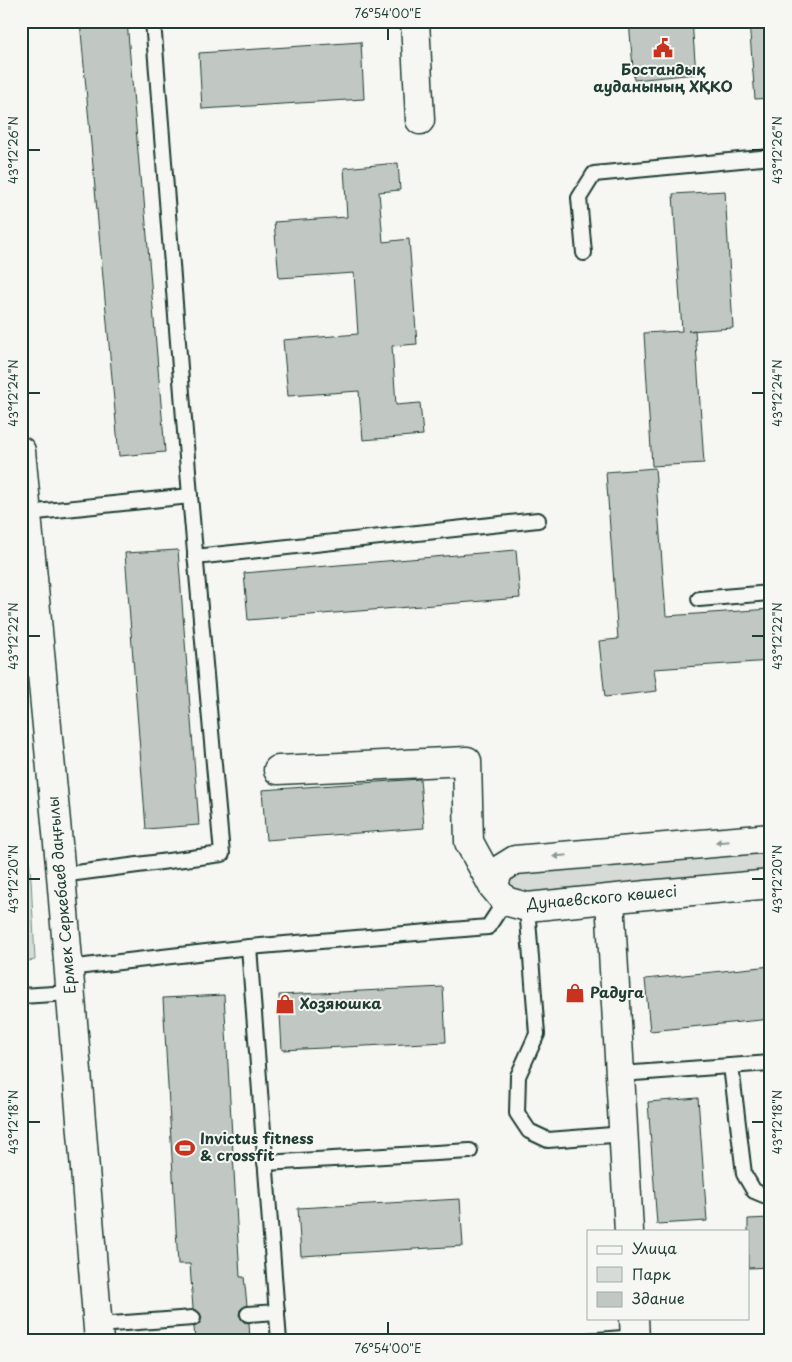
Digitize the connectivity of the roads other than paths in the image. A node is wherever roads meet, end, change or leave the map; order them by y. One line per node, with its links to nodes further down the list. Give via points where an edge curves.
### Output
1 (153, 21): 7 (lane)
2 (415, 21): 3 (street)
3 (420, 120)
4 (771, 157): 5 (lane, via 594,174 579,198)
5 (584, 253)
6 (21, 451): 8 (street, Ермек Серкебаев даңғылы)
7 (190, 496): 8 (lane); 10 (lane)
8 (28, 513): 15 (street, Ермек Серкебаев даңғылы)
9 (538, 520): 10 (lane)
10 (195, 557): 15 (lane, via 222,854)
11 (771, 593): 12 (lane)
12 (698, 599)
13 (278, 770): 17 (street, via 467,761 469,842)
14 (771, 838): 17 (street, one-way to 17, via 515,860 500,870)
15 (61, 875): 20 (street, Ермек Серкебаев даңғылы)
16 (771, 884): 18 (street, Дунаевского көшесі)
17 (509, 898): 18 (street, Дунаевского көшесі); 19 (lane, via 488,927); 25 (lane, via 537,1034 518,1076 517,1112 529,1131 548,1140)
18 (610, 900): 24 (street)
19 (249, 947): 20 (lane); 27 (lane)
20 (69, 980): 21 (lane); 34 (street, Ермек Серкебаев даңғылы)
21 (21, 996)
22 (771, 1063): 23 (lane)
23 (732, 1066): 24 (lane); 28 (lane, via 744,1174 754,1191)
24 (621, 1074): 25 (street)
25 (625, 1134): 29 (street)
26 (470, 1151): 27 (lane)
27 (265, 1163): 30 (lane)
28 (771, 1198)
29 (630, 1230)
30 (277, 1312): 31 (lane); 35 (lane)
31 (248, 1314)
32 (193, 1318): 34 (lane)
33 (634, 1332): 36 (lane)
34 (98, 1333)
35 (279, 1341)
36 (585, 1341)

